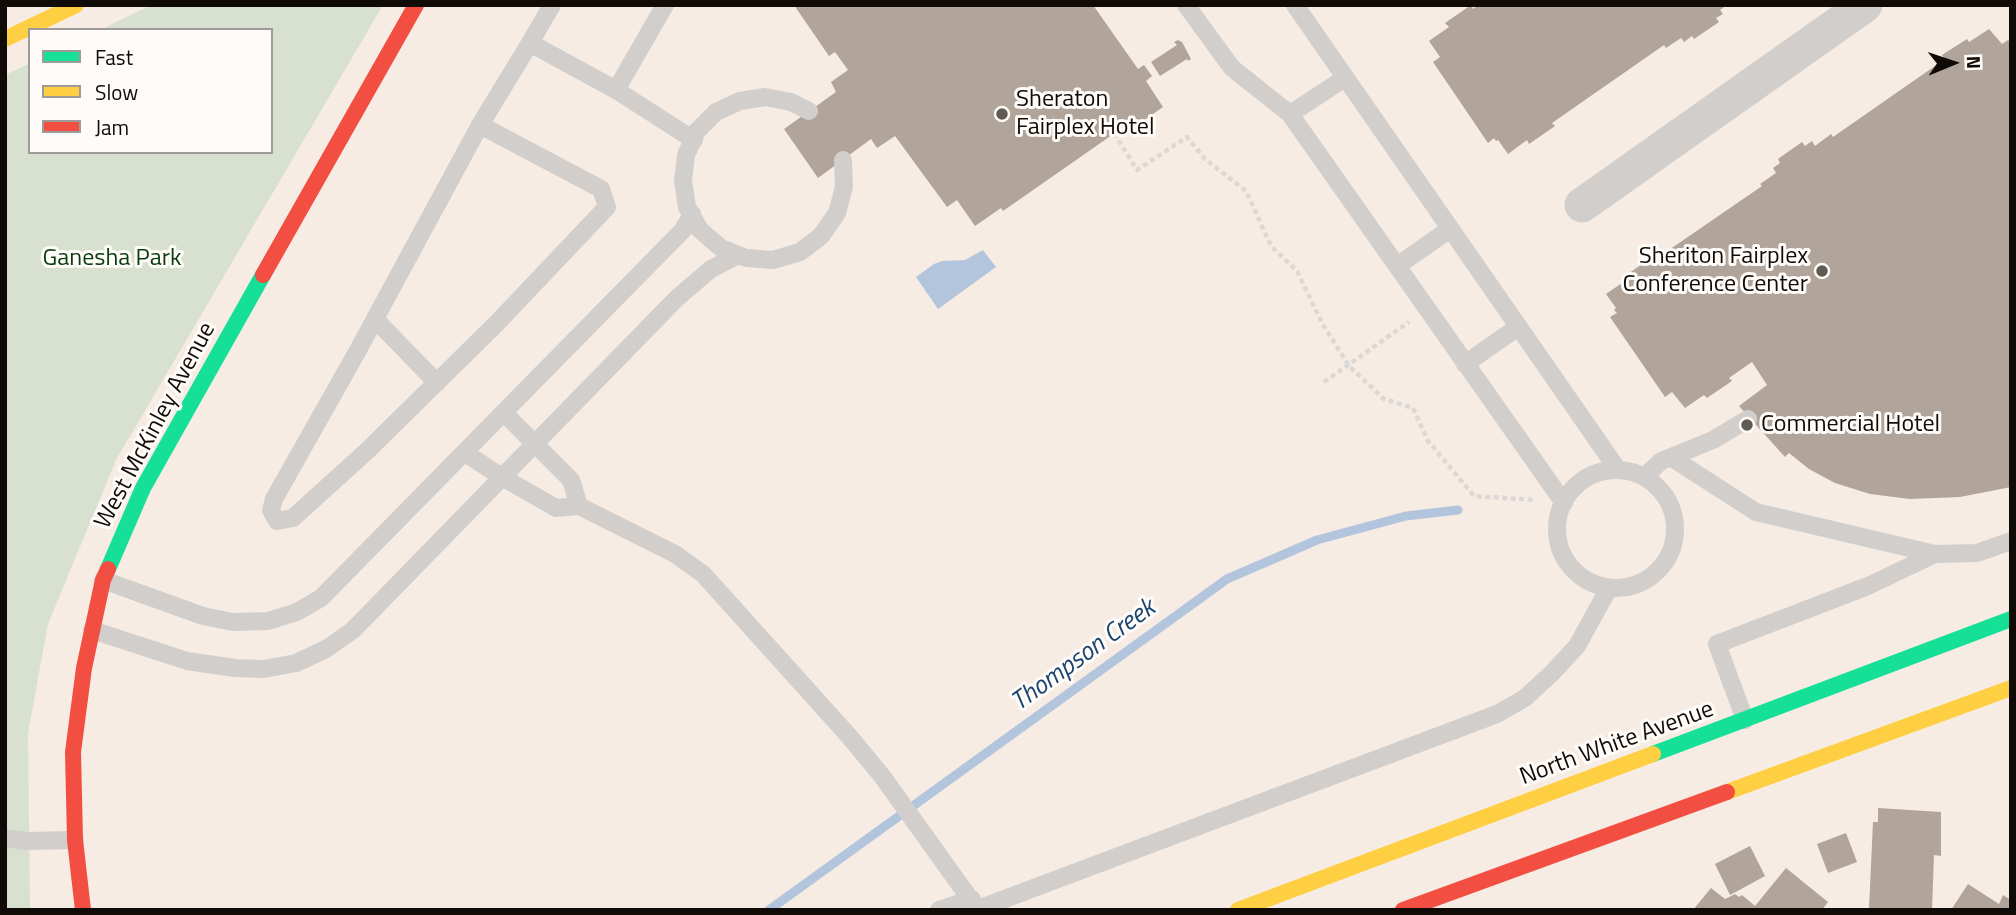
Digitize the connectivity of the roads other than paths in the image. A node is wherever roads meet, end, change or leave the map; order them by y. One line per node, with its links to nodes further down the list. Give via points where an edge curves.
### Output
1 (76, 5): 8 (main road)
2 (416, 5): 38 (main road, West McKinley Avenue, via 143,488)
3 (552, 5): 9 (lane)
4 (665, 5): 11 (lane)
5 (1186, 5): 13 (lane, via 1232,68)
6 (1295, 5): 10 (lane)
7 (1865, 5): 17 (street)
8 (5, 38)
9 (530, 43): 11 (lane); 14 (lane)
10 (1345, 78): 13 (lane); 19 (lane)
11 (616, 90): 15 (lane)
12 (809, 111): 15 (lane, via 765,97 740,101 716,113)
13 (1290, 114): 21 (lane)
14 (480, 125): 22 (lane); 25 (lane, via 600,189 607,207)
15 (694, 140): 18 (lane, via 682,181)
16 (843, 160): 20 (lane, via 844,187 837,213 821,236 800,252 773,260)
17 (1582, 205)
18 (692, 214): 20 (lane, via 700,230); 26 (lane, via 683,230)
19 (1450, 229): 21 (lane); 23 (lane)
20 (738, 255): 28 (lane, via 711,269 677,298)
21 (1397, 266): 24 (lane)
22 (375, 319): 25 (lane); 25 (lane, via 274,499 271,510 277,521 293,518)
23 (1518, 327): 24 (lane); 31 (lane)
24 (1465, 364): 34 (lane)
25 (437, 383)
26 (504, 413): 28 (lane); 29 (lane)
27 (1748, 419): 30 (lane)
28 (535, 443): 32 (lane); 35 (lane, via 571,480)
29 (465, 453): 32 (lane); 38 (lane, via 336,586 297,612 268,621 233,622)
30 (1672, 458): 33 (lane, via 1661,461); 37 (lane, via 1756,512)
31 (1618, 470): 33 (lane); 34 (lane, via 1586,478)
32 (502, 477): 35 (lane, via 556,508); 41 (lane, via 353,630 296,663 264,669 187,661)
33 (1644, 477): 39 (lane, via 1671,507 1672,547 1663,565 1648,579 1629,587)
34 (1564, 503): 39 (lane, via 1558,542 1566,561 1585,579)
35 (579, 506): 46 (lane, via 664,548 703,574 848,735)
36 (2011, 541): 37 (lane, via 1977,553)
37 (1935, 554): 43 (lane, via 1868,586 1717,644)
38 (103, 580): 41 (main road, West McKinley Avenue)
39 (1609, 588): 46 (lane, via 1577,646 1525,698 1497,714)
40 (2011, 619): 43 (main road, North White Avenue)
41 (92, 629): 45 (main road, West McKinley Avenue, via 73,752)
42 (2011, 688): 50 (main road)
43 (1745, 720): 49 (main road, North White Avenue)
44 (5, 838): 45 (lane)
45 (75, 840): 47 (main road, West McKinley Avenue)
46 (976, 906): 48 (lane)
47 (83, 910)
48 (939, 910)
49 (1238, 910)
50 (1403, 910)

